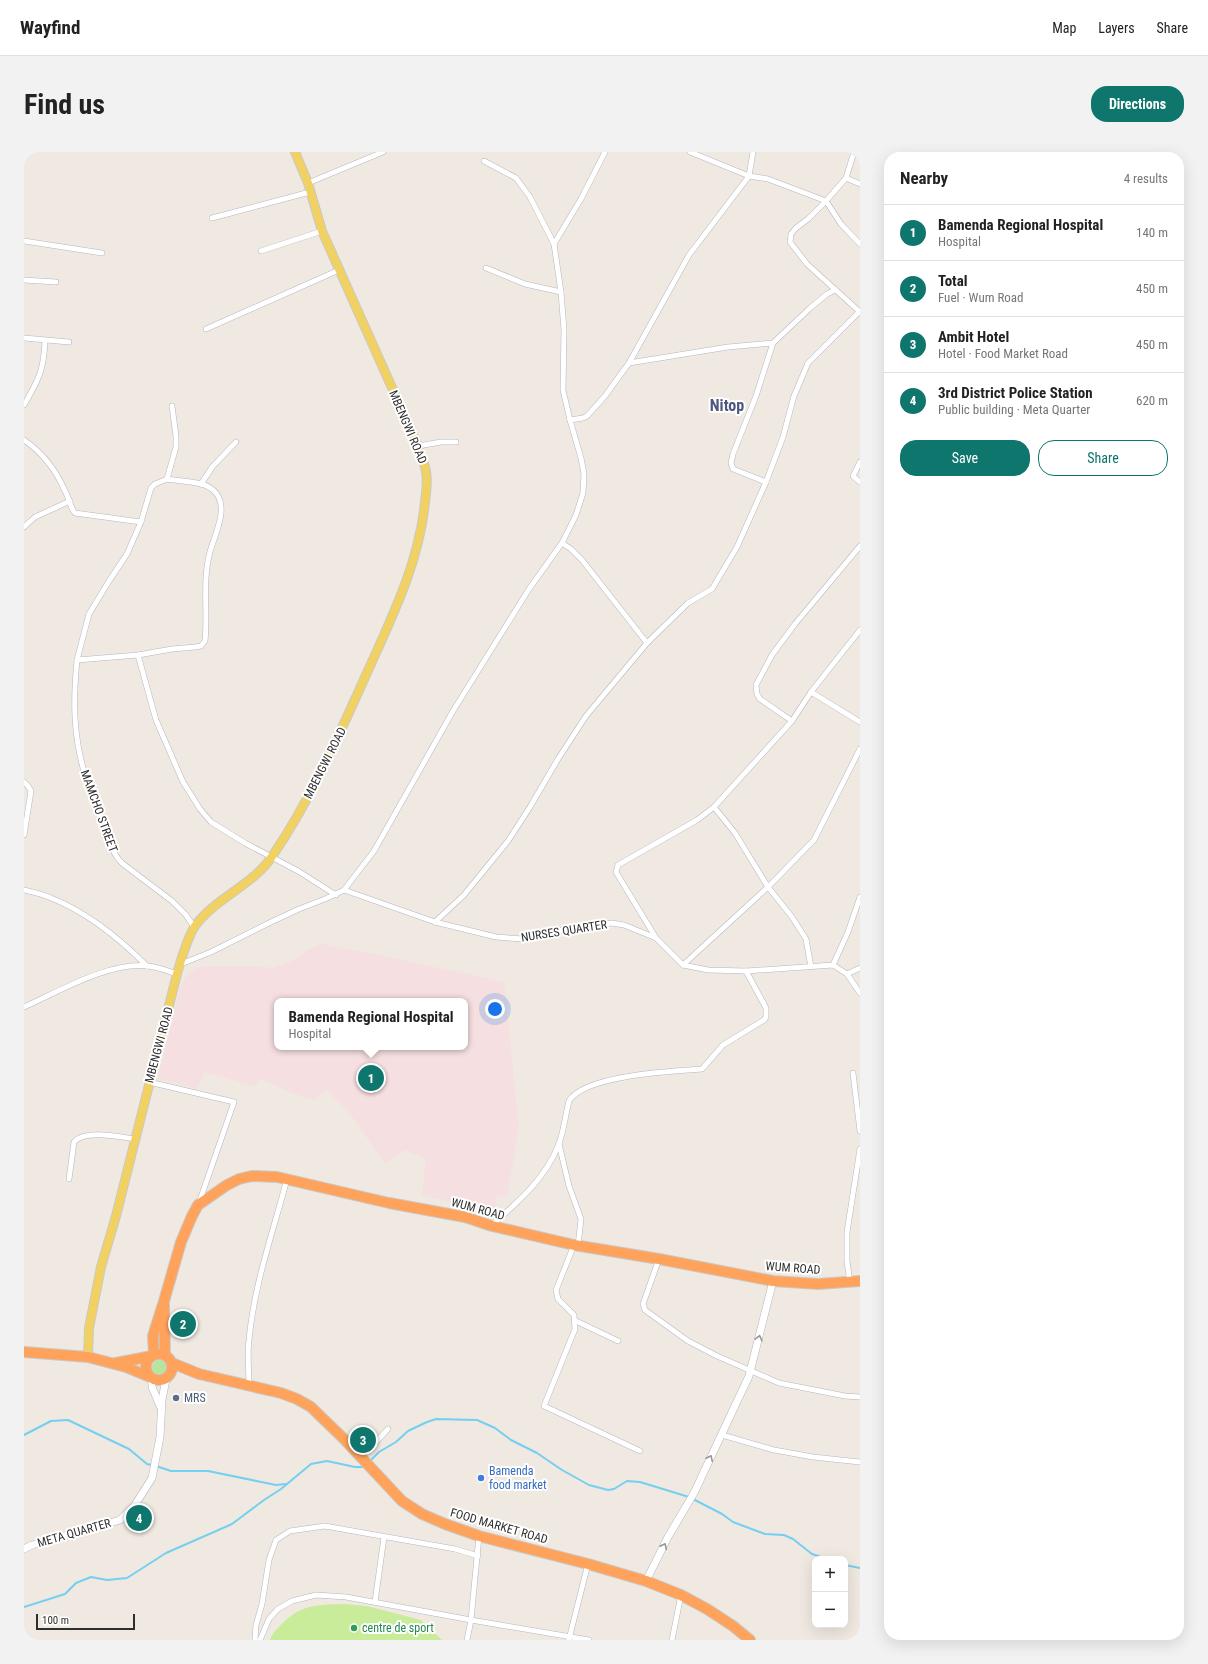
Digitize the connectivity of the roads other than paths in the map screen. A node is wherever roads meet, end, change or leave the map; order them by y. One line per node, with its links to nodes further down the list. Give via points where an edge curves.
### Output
1 (295, 152): 10 (main road, MBENGWI ROAD)
2 (383, 152): 10 (street)
3 (605, 152): 17 (street)
4 (690, 152): 8 (street)
5 (753, 152): 8 (street)
6 (854, 152): 9 (street)
7 (484, 161): 17 (street, via 516,178 530,197)
8 (749, 176): 13 (street, via 768,179); 33 (street, via 689,255)
9 (846, 178): 11 (street); 13 (street)
10 (308, 183): 12 (main road, MBENGWI ROAD)
11 (860, 184)
12 (310, 192): 14 (street); 15 (main road, MBENGWI ROAD)
13 (826, 201): 18 (street, via 841,224); 25 (street, via 796,228 789,239 807,264)
14 (212, 218)
15 (322, 231): 19 (street); 22 (main road, MBENGWI ROAD)
16 (24, 241): 20 (street)
17 (554, 244): 26 (street)
18 (860, 244)
19 (261, 251)
20 (102, 253)
21 (486, 268): 26 (street, via 525,284)
22 (339, 270): 28 (street); 40 (main road, MBENGWI ROAD)
23 (24, 280): 24 (street)
24 (56, 282)
25 (835, 290): 27 (street); 32 (street, via 809,309)
26 (561, 292): 36 (street, via 564,330 563,390)
27 (860, 312): 43 (street, via 808,363 794,396 783,437)
28 (206, 329)
29 (24, 338): 30 (street)
30 (45, 341): 31 (street); 34 (street, via 45,357 40,376)
31 (69, 342)
32 (774, 343): 33 (street, via 728,347); 43 (street, via 731,463 733,469 738,472)
33 (629, 363): 36 (street, via 587,416)
34 (24, 405)
35 (172, 406): 42 (street, via 176,447)
36 (570, 420): 49 (street, via 584,474 583,493)
37 (24, 440): 46 (street, via 50,464)
38 (236, 442): 45 (street, via 213,466)
39 (456, 442): 40 (street)
40 (418, 446): 62 (main road, MBENGWI ROAD, via 426,480 423,523 412,566 328,761)
41 (860, 462): 44 (street, via 853,476)
42 (167, 480): 45 (street); 47 (street, MAMCHO STREET, via 151,488)
43 (766, 482): 52 (street, via 737,547 712,589 694,598)
44 (860, 482)
45 (201, 484): 53 (street, via 217,494 222,507 206,576 205,641 201,646)
46 (70, 501): 47 (street, via 74,512 78,514); 48 (street, via 35,517)
47 (141, 522): 54 (street, MAMCHO STREET, via 127,554 89,614)
48 (24, 527)
49 (562, 544): 52 (street, via 582,560); 65 (street, via 529,589 453,711 374,851)
50 (860, 546): 56 (street, via 795,624 772,656 756,685 760,699)
51 (860, 630): 55 (street)
52 (647, 643): 68 (street, via 586,716 508,841 468,890)
53 (138, 655): 54 (street); 62 (street, via 159,726 183,782 200,809 212,822)
54 (77, 660): 69 (street, MAMCHO STREET, via 74,703 76,732 82,764 112,850 123,864 182,910)
55 (811, 692): 56 (street); 57 (street)
56 (792, 721): 60 (street)
57 (860, 722)
58 (860, 749): 63 (street, via 814,840)
59 (24, 782): 61 (street, via 31,791)
60 (714, 807): 63 (street, via 735,833); 70 (street, via 697,820 618,865 616,872)
61 (24, 836)
62 (273, 857): 66 (street); 69 (main road, MBENGWI ROAD)
63 (768, 887): 72 (street); 75 (street, via 806,939)
64 (24, 890): 74 (street, via 50,898 75,911 106,931)
65 (344, 890): 66 (street); 68 (street, NURSES QUARTER)
66 (336, 895): 71 (street, via 299,909 211,952)
67 (860, 897): 73 (street)
68 (435, 922): 70 (street, NURSES QUARTER, via 496,937 523,939 612,923 624,924)
69 (194, 927): 71 (main road, MBENGWI ROAD)
70 (656, 938): 72 (street, NURSES QUARTER)
71 (180, 964): 78 (main road, MBENGWI ROAD)
72 (683, 965): 77 (street, via 708,970)
73 (833, 965): 75 (street); 79 (street)
74 (147, 966): 78 (street); 81 (street, via 120,967 105,971)
75 (811, 967): 77 (street)
76 (860, 968): 79 (street)
77 (746, 971): 86 (street, via 766,1008 764,1020 723,1045 702,1069 613,1079 581,1090 568,1101)
78 (177, 974): 83 (main road, MBENGWI ROAD)
79 (847, 974): 80 (street)
80 (860, 993)
81 (24, 1007)
82 (853, 1073): 84 (street)
83 (149, 1082): 85 (main road, MBENGWI ROAD); 90 (street, via 234,1102)
84 (860, 1131)
85 (135, 1139): 88 (street, via 92,1135 77,1138 74,1142); 101 (main road, MBENGWI ROAD, via 101,1267 89,1328)
86 (559, 1144): 91 (street, via 548,1168 523,1198); 92 (street, via 569,1186 581,1219)
87 (860, 1149): 95 (street, via 847,1232 847,1261)
88 (69, 1179)
89 (288, 1179): 90 (highway, WUM ROAD, via 252,1176 239,1179); 91 (highway, WUM ROAD, via 389,1203 465,1217); 108 (street, via 252,1316 248,1341)
90 (198, 1205): 96 (highway, WUM ROAD, via 180,1242)
91 (492, 1226): 92 (highway, WUM ROAD)
92 (576, 1246): 93 (highway, WUM ROAD); 97 (street, via 556,1290 558,1299 572,1312)
93 (659, 1259): 94 (highway, WUM ROAD); 104 (street, via 644,1304 645,1310 688,1341)
94 (773, 1281): 95 (highway, WUM ROAD, via 818,1284); 104 (main road, one-way to 94)
95 (855, 1282)
96 (164, 1301): 100 (highway, WUM ROAD, via 153,1336); 102 (highway, WUM ROAD)
97 (576, 1321): 98 (street); 113 (street, via 544,1406)
98 (618, 1341)
99 (24, 1352): 101 (highway)
100 (153, 1356): 102 (highway); 103 (highway); 106 (highway, via 146,1368)
101 (88, 1357): 103 (highway)
102 (168, 1359): 105 (highway, FOOD MARKET ROAD); 107 (highway, via 172,1371)
103 (115, 1363): 106 (highway)
104 (751, 1371): 109 (street, via 779,1383); 112 (main road)
105 (199, 1374): 107 (highway, FOOD MARKET ROAD, via 180,1374); 108 (highway, FOOD MARKET ROAD)
106 (151, 1378): 107 (highway, via 159,1381); 110 (main road, via 152,1388)
107 (167, 1378): 110 (main road)
108 (249, 1385): 114 (highway, FOOD MARKET ROAD, via 286,1395 312,1407)
109 (860, 1398)
110 (161, 1408): 118 (main road, META QUARTER, via 160,1437 152,1478 135,1505 120,1520)
111 (388, 1429): 114 (street)
112 (722, 1435): 115 (street, via 774,1450); 121 (main road, one-way to 112)
113 (640, 1451)
114 (362, 1457): 116 (highway, FOOD MARKET ROAD, via 402,1501 412,1508)
115 (860, 1462)
116 (479, 1536): 119 (street); 120 (highway, FOOD MARKET ROAD)
117 (384, 1537): 119 (street, via 455,1549); 123 (street); 126 (street, via 325,1526 290,1531 276,1540 269,1560)
118 (24, 1549)
119 (478, 1556): 124 (street)
120 (588, 1564): 121 (highway, FOOD MARKET ROAD); 125 (street)
121 (646, 1581): 122 (highway, FOOD MARKET ROAD)
122 (681, 1595): 130 (street); 131 (highway, FOOD MARKET ROAD, via 733,1626)
123 (375, 1602): 124 (street); 127 (street, via 334,1595 316,1595 299,1599 278,1609)
124 (471, 1620): 125 (street); 128 (street)
125 (569, 1639): 129 (street)
126 (255, 1640)
127 (260, 1640)
128 (467, 1640)
129 (589, 1640)
130 (672, 1640)
131 (750, 1640)

